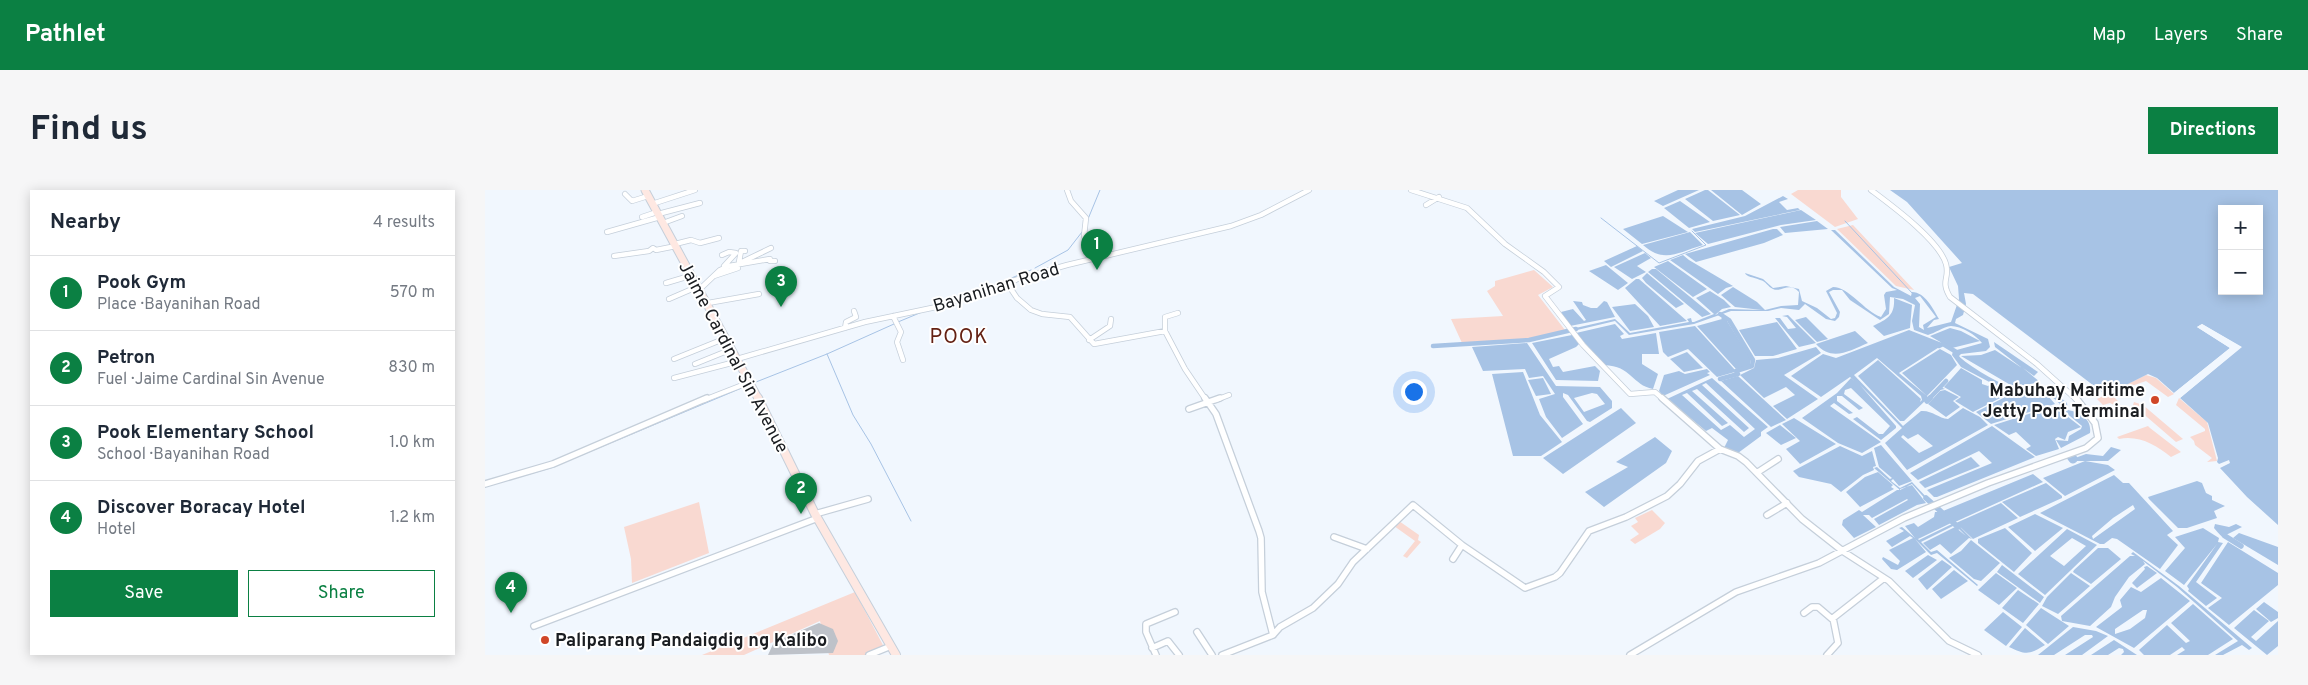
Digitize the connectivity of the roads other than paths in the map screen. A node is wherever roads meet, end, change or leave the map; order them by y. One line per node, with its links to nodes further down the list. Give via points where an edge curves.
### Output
1 (695, 190): 10 (street)
2 (1067, 190): 22 (street, via 1071,201 1086,218 1084,236)
3 (1309, 190): 22 (street, Bayanihan Road, via 1231,226)
4 (1411, 190): 8 (street)
5 (1871, 190): 63 (street, via 1934,244 1946,262 1944,287 1958,305 2065,387 2092,415 2099,434 2095,443 2086,448 1988,483 1904,518)
6 (646, 193): 7 (street, via 632,201); 10 (main road, Jaime Cardinal Sin Avenue)
7 (625, 194)
8 (1439, 197): 11 (street); 52 (street, via 1467,208 1505,244 1554,282 1559,288 1545,296 1630,394 1637,396 1647,391 1655,392)
9 (701, 203): 13 (street)
10 (652, 204): 13 (main road, Jaime Cardinal Sin Avenue)
11 (1426, 205)
12 (682, 216): 13 (street)
13 (659, 217): 14 (street); 15 (street); 17 (main road, Jaime Cardinal Sin Avenue)
14 (642, 218)
15 (607, 232)
16 (719, 238): 17 (street)
17 (675, 245): 21 (street); 26 (main road, Jaime Cardinal Sin Avenue)
18 (771, 248): 24 (street)
19 (745, 251): 24 (street, via 741,252)
20 (722, 255): 25 (street, via 735,253)
21 (615, 256)
22 (1095, 259): 29 (street, Bayanihan Road)
23 (775, 261): 24 (street)
24 (740, 264): 25 (street); 27 (street)
25 (722, 268): 27 (street)
26 (693, 275): 28 (street); 30 (main road, Jaime Cardinal Sin Avenue)
27 (714, 276): 30 (street, via 708,285)
28 (666, 283)
29 (1007, 283): 36 (street, Bayanihan Road, via 941,306); 41 (street, via 1028,309 1070,317)
30 (699, 288): 32 (street); 33 (main road, Jaime Cardinal Sin Avenue)
31 (759, 294): 33 (street)
32 (669, 298)
33 (708, 303): 40 (main road, Jaime Cardinal Sin Avenue)
34 (855, 311): 38 (street, via 856,317 846,322)
35 (1179, 314): 39 (street, via 1165,317)
36 (893, 316): 38 (street, Bayanihan Road); 45 (street, via 901,332 897,342)
37 (1111, 319): 41 (street, via 1108,328)
38 (845, 328): 44 (street, Bayanihan Road)
39 (1165, 331): 41 (street, via 1094,344); 50 (street, via 1185,369)
40 (727, 338): 42 (main road, Jaime Cardinal Sin Avenue); 43 (street)
41 (1089, 340)
42 (732, 349): 44 (main road, Jaime Cardinal Sin Avenue); 46 (street)
43 (673, 360)
44 (738, 360): 47 (street, Bayanihan Road); 48 (main road, Jaime Cardinal Sin Avenue)
45 (903, 360)
46 (695, 364)
47 (674, 378)
48 (750, 382): 55 (street, via 566,459); 59 (main road, Jaime Cardinal Sin Avenue)
49 (1229, 395): 50 (street)
50 (1209, 403): 51 (street); 71 (street, via 1219,420 1261,538 1262,592)
51 (1189, 409)
52 (1720, 449): 54 (street, via 1738,456); 61 (street, via 1698,461 1676,489 1661,500 1589,531 1560,572 1527,587 1518,585)
53 (1778, 459): 54 (street)
54 (1758, 472): 57 (street)
55 (485, 484)
56 (868, 500): 59 (street)
57 (1787, 503): 58 (street); 63 (street)
58 (1767, 515)
59 (817, 517): 69 (street); 72 (main road, Jaime Cardinal Sin Avenue)
60 (1334, 537): 62 (street)
61 (1462, 545): 62 (street, via 1413,505); 64 (street)
62 (1367, 549): 71 (street, via 1322,601 1280,627)
63 (1843, 552): 65 (street); 80 (street, via 1819,564 1736,592)
64 (1453, 559)
65 (1884, 578): 68 (street); 82 (street, via 1949,641)
66 (1175, 612): 73 (street, via 1146,624 1145,632)
67 (1804, 613): 68 (street, via 1811,607 1817,607)
68 (1832, 620): 81 (street, via 1838,640)
69 (534, 626)
70 (1197, 632): 78 (street)
71 (1273, 635): 79 (street)
72 (891, 646): 74 (street); 75 (main road, Jaime Cardinal Sin Avenue)
73 (1152, 648): 76 (street); 77 (street, via 1168,641)
74 (869, 655)
75 (896, 655)
76 (1156, 655)
77 (1179, 655)
78 (1212, 655)
79 (1222, 655)
80 (1630, 655)
81 (1827, 655)
82 (1978, 655)

